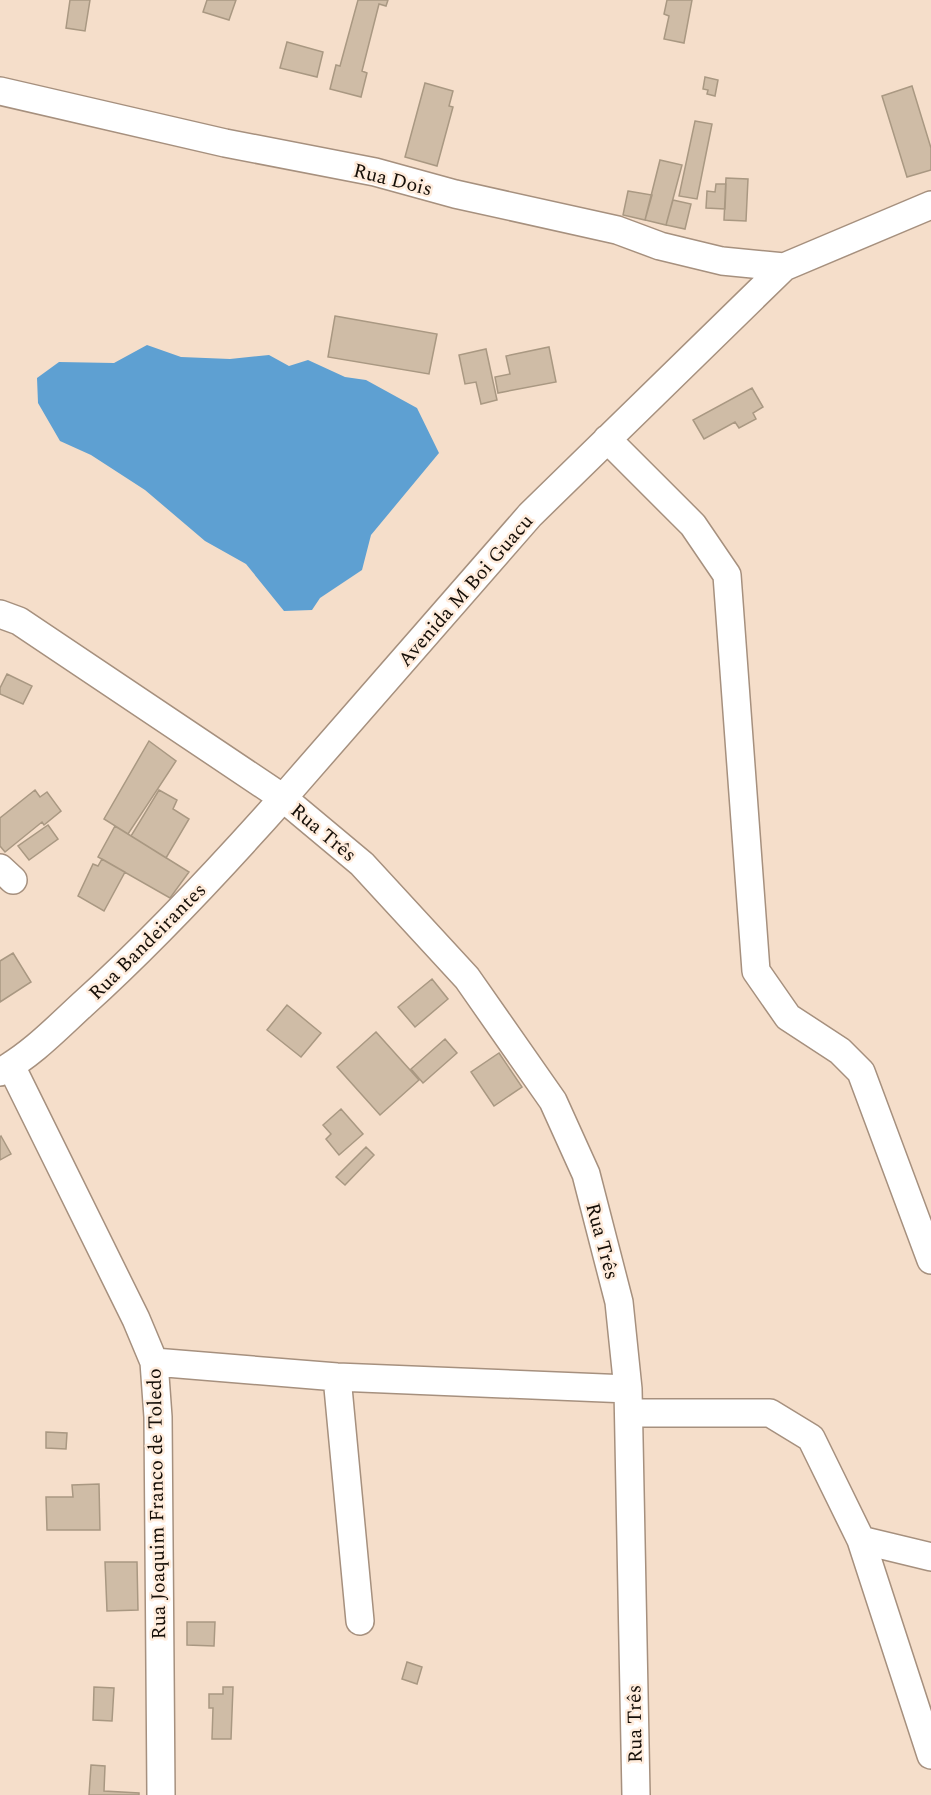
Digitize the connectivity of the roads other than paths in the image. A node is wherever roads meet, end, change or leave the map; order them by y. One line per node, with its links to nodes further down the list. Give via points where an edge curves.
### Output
1 (0, 91): 3 (street, Rua Dois, via 225,143 375,172 608,228 722,261)
2 (931, 205): 3 (street, Avenida M Boi Guacu)
3 (784, 267): 4 (street, Avenida M Boi Guacu)
4 (607, 439): 6 (street, Avenida M Boi Guacu, via 530,515); 8 (street, via 693,525 727,575 756,970 788,1017 840,1052 861,1072)
5 (0, 614): 6 (street, via 19,621)
6 (283, 798): 7 (street, Rua Bandeirantes, via 214,876 129,962 38,1045); 11 (street, Rua Três, via 362,864 467,978 553,1101 586,1174 619,1302)
7 (5, 1069): 9 (street, Rua Joaquim Franco de Toledo, via 136,1319)
8 (931, 1260)
9 (154, 1362): 10 (street); 16 (street, Rua Joaquim Franco de Toledo, via 158,1418)
10 (337, 1377): 11 (street); 14 (street)
11 (628, 1401): 12 (street, via 770,1413 811,1438); 17 (street, Rua Três)
12 (861, 1540): 13 (street); 15 (street)
13 (929, 1553)
14 (360, 1621)
15 (931, 1755)
16 (161, 1795)
17 (636, 1795)

